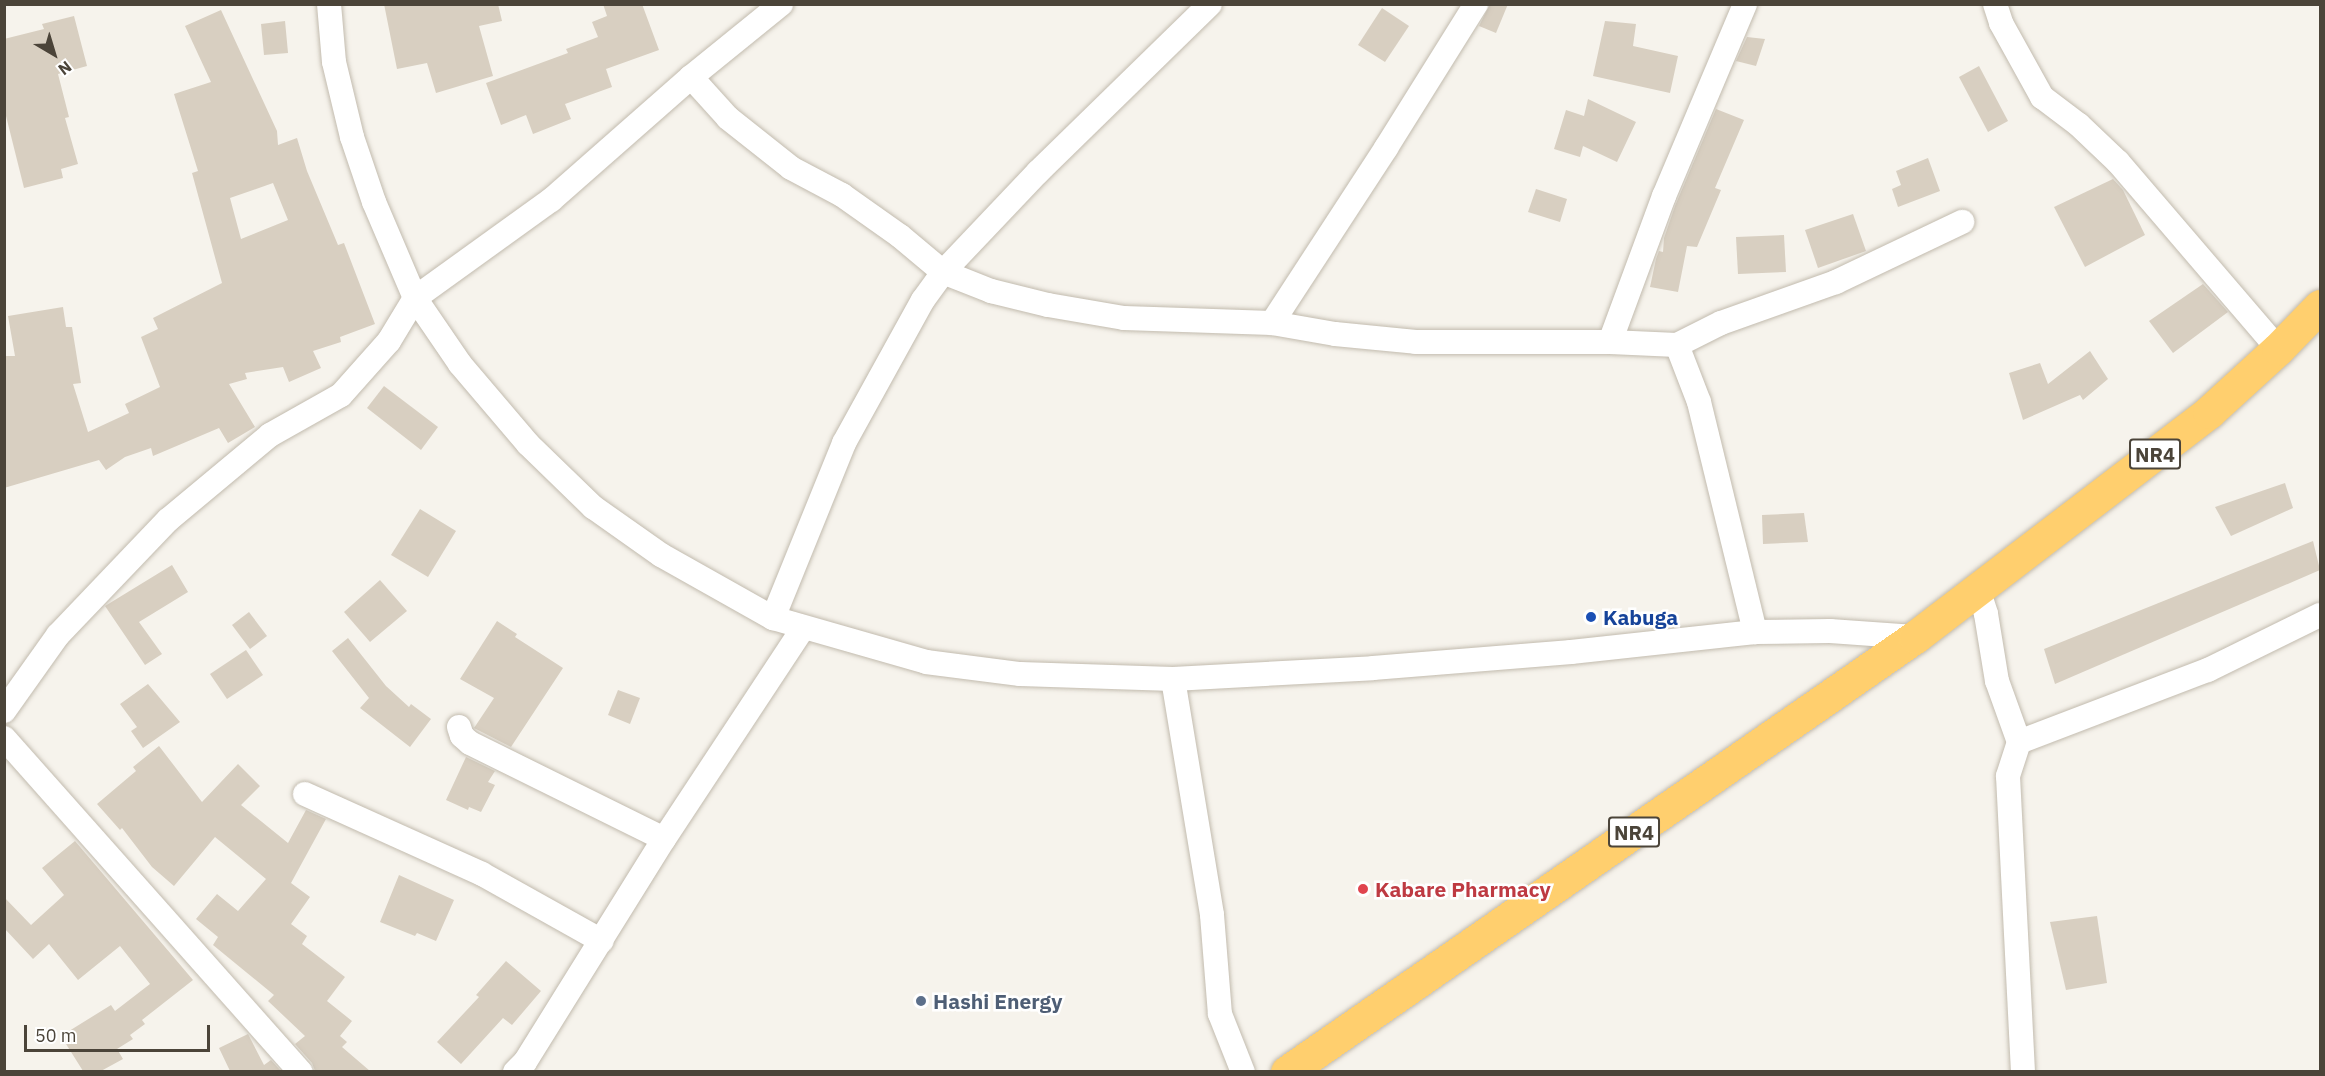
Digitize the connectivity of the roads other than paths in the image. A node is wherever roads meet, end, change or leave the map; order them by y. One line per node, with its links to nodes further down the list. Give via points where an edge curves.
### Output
1 (329, 4): 10 (street, via 334,62 352,137)
2 (781, 4): 7 (street)
3 (1210, 4): 9 (street, via 1038,172)
4 (1476, 4): 12 (street)
5 (1745, 4): 13 (street, via 1664,196)
6 (1995, 4): 15 (street, via 2001,23 2042,97 2118,162)
7 (691, 77): 9 (street, via 758,144 791,168 842,195); 10 (street, via 551,200)
8 (1962, 222): 14 (street, via 1836,282 1721,323)
9 (943, 272): 12 (street, via 1014,296 1124,318); 18 (street, via 923,300 844,442)
10 (415, 298): 18 (street, via 460,364 513,426 593,507 661,555); 23 (street, via 389,341 341,395 270,435 168,520 58,636)
11 (2320, 306): 15 (highway, NR4)
12 (1272, 322): 13 (street, via 1335,334 1416,342)
13 (1610, 342): 14 (street)
14 (1677, 345): 20 (street, via 1699,402)
15 (2278, 349): 16 (highway, NR4, via 2209,412)
16 (1978, 589): 21 (highway, NR4); 26 (street, via 1997,681)
17 (2320, 615): 26 (street, via 2208,670)
18 (773, 618): 19 (street)
19 (803, 628): 22 (street, via 926,662 1020,674); 28 (street)
20 (1755, 632): 21 (street); 22 (street, via 1408,665)
21 (1915, 637): 33 (highway, NR4)
22 (1173, 679): 32 (street, via 1212,915 1220,1014)
23 (4, 711)
24 (459, 727): 28 (street, via 470,743)
25 (4, 738): 30 (street)
26 (2019, 742): 34 (street, via 2008,776)
27 (305, 794): 29 (street, via 482,874)
28 (664, 839): 29 (street)
29 (602, 941): 31 (street, via 525,1062)
30 (301, 1071)
31 (515, 1071)
32 (1244, 1071)
33 (1287, 1071)
34 (2023, 1071)

